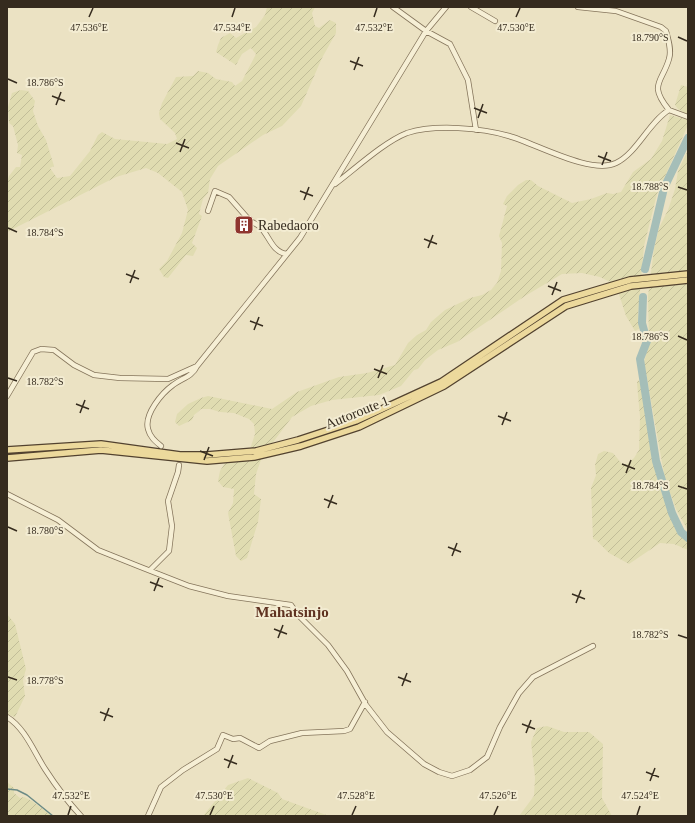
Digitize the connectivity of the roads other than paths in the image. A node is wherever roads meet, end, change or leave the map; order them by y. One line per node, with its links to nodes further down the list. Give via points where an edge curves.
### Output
1 (393, 7): 6 (street)
2 (446, 7): 6 (street)
3 (471, 7): 5 (street)
4 (578, 7): 7 (street, via 616,11 666,31 670,58 660,76 658,91)
5 (494, 21)
6 (426, 31): 9 (street, via 450,44 468,80); 10 (street)
7 (670, 110): 8 (street); 9 (street, via 659,116 637,145 617,163 601,166 583,164 508,136)
8 (688, 118)
9 (476, 130): 10 (street, via 430,129 406,134 362,162)
10 (332, 186): 12 (street, via 300,238)
11 (208, 211): 12 (street, via 215,191 229,197 271,240 275,250)
12 (287, 254): 15 (street)
13 (688, 274): 18 (main road, Autoroute 1, via 630,280 563,300 441,382 356,421 256,451 207,456 180,455 101,444)
14 (688, 280): 19 (main road, Autoroute 1, via 631,286 566,306 444,386 359,427 301,446 254,457 207,461 101,450)
15 (197, 366): 16 (street, via 168,379 94,375 74,365 54,350 40,349 33,352); 17 (street, via 193,373 162,395 149,418 150,434)
16 (7, 396)
17 (161, 446)
18 (7, 450)
19 (7, 458)
20 (178, 465): 22 (street, via 168,501 172,526 169,551)
21 (7, 494): 22 (street, via 58,520 98,550)
22 (150, 570): 24 (street, via 189,586 228,596 291,605 328,645)
23 (593, 646): 24 (street, via 533,677 519,694 487,756 470,770 452,776 424,764 387,732)
24 (365, 702): 27 (street, via 350,729 344,731 302,733 270,742 259,748 240,738 233,739 223,735 217,750 183,770 161,787)
25 (7, 717): 26 (street, via 13,720 59,790)
26 (80, 816)
27 (148, 816)

